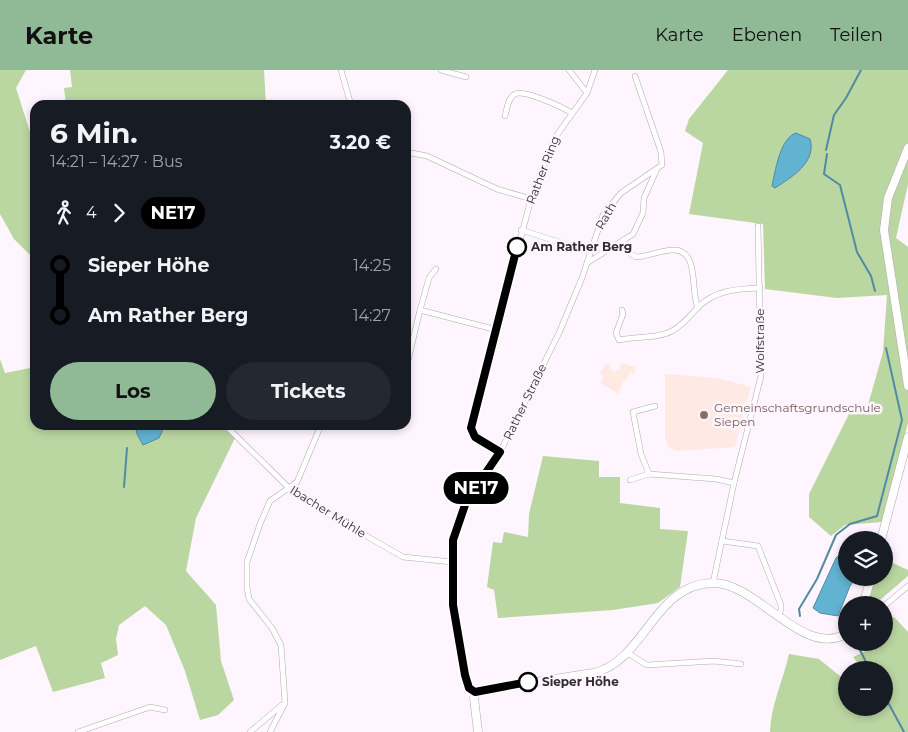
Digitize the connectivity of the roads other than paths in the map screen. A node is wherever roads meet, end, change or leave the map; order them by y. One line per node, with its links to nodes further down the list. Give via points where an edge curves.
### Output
1 (341, 70): 8 (street)
2 (441, 70): 6 (street)
3 (569, 70): 7 (street)
4 (595, 70): 7 (street, Rather Ring)
5 (635, 76): 13 (street, Rath, via 661,152 662,166)
6 (466, 77)
7 (587, 93): 9 (street, Rather Ring)
8 (350, 100)
9 (572, 113): 10 (street, via 559,105 517,93 510,98); 14 (street, Rather Ring, via 554,139)
10 (505, 116)
11 (908, 148): 27 (main road, via 888,198 884,230)
12 (411, 153): 14 (street, via 426,156 497,189)
13 (656, 171): 17 (street, Rath, via 644,198 640,221 633,234); 18 (street, Rath, via 637,180 610,204)
14 (531, 199): 16 (street, Rather Ring)
15 (758, 226): 21 (street, Wolfstraße)
16 (521, 230): 18 (street); 25 (street, Rather Ring)
17 (623, 240): 19 (street, Rath); 22 (street, via 631,254 640,257 673,250 684,254 692,266)
18 (590, 252): 19 (street, Rather Straße)
19 (587, 264): 32 (street, Rather Straße, via 559,332)
20 (436, 269): 23 (street, via 429,278)
21 (760, 288): 22 (street, via 720,292); 35 (street, Wolfstraße, via 761,376)
22 (698, 308): 24 (street, via 682,325 667,333 619,340 616,334)
23 (420, 310): 25 (street); 26 (street)
24 (622, 310)
25 (497, 330): 32 (street, Rather Ring, via 471,428 475,437)
26 (411, 348)
27 (908, 386)
28 (654, 406): 33 (street, via 633,412 641,454)
29 (230, 430): 36 (street, Ibacher Mühle)
30 (319, 430): 36 (street, via 297,482)
31 (908, 437): 37 (main road)
32 (500, 452): 39 (street, Rather Straße, via 462,510 456,527)
33 (649, 474): 34 (street); 35 (street)
34 (630, 480)
35 (734, 483): 38 (street, Wolfstraße)
36 (288, 487): 39 (street, Ibacher Mühle, via 328,514 403,556); 48 (street, via 270,501 250,550 247,570 249,599 281,645)
37 (883, 531)
38 (722, 541): 40 (street, Wolfstraße); 43 (street, via 758,546 780,605)
39 (452, 562): 47 (street, Rather Straße, via 457,637 467,684)
40 (714, 583): 43 (main road, via 742,592); 45 (main road, via 696,586 671,600)
41 (908, 586): 42 (street)
42 (893, 598)
43 (778, 616): 44 (main road, via 805,633 820,638)
44 (838, 637)
45 (626, 652): 46 (street, via 647,665 714,661); 47 (main road, via 603,671)
46 (741, 664)
47 (475, 692): 53 (main road)
48 (285, 703): 51 (street); 52 (street)
49 (165, 710): 50 (street, via 150,707)
50 (78, 732)
51 (250, 732)
52 (270, 732)
53 (478, 732)

